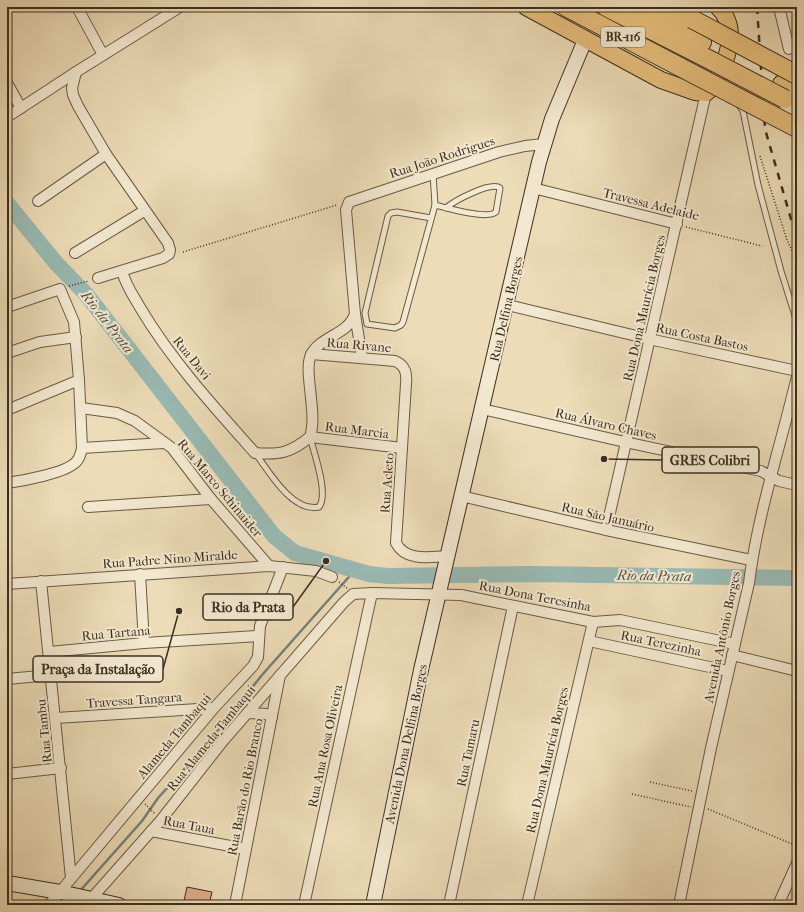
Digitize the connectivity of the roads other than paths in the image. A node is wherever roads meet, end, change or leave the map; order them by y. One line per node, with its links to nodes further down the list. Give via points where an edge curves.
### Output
1 (77, 7): 12 (street)
2 (180, 7): 12 (street)
3 (526, 7): 10 (main road)
4 (566, 7): 21 (highway, BR-116, bridge)
5 (606, 7): 13 (highway, BR-116)
6 (635, 7): 13 (highway, BR-116)
7 (668, 7): 17 (highway, BR-116, bridge, via 692,19)
8 (719, 7): 15 (main road, via 729,24 731,39)
9 (779, 7): 11 (street)
10 (585, 40): 18 (main road, via 661,80 687,90); 22 (street, Rua Delfina Borges)
11 (788, 49)
12 (103, 55): 14 (street)
13 (716, 56): 17 (highway, BR-116, bridge)
14 (76, 72): 19 (street); 23 (street, via 73,95)
15 (716, 81): 18 (main road); 38 (lane, via 743,111 779,265)
16 (7, 83): 19 (street)
17 (792, 91)
18 (706, 93): 31 (street, Rua Dona Maurícia Borges)
19 (21, 108): 20 (street)
20 (7, 117)
21 (797, 128)
22 (544, 144): 24 (street, Rua João Rodrigues, via 514,148); 25 (street, Rua Delfina Borges)
23 (106, 154): 26 (street); 29 (street)
24 (433, 174): 27 (lane); 37 (street, Rua João Rodrigues, via 349,202 346,210)
25 (533, 188): 31 (street, Travessa Adelaide); 35 (street, Rua Delfina Borges)
26 (38, 201)
27 (435, 205): 28 (lane); 30 (lane)
28 (446, 208): 28 (lane, via 476,214 493,214 497,210 500,188 496,185 462,197)
29 (144, 211): 32 (street); 33 (street, via 168,243 170,252 163,258)
30 (431, 218): 30 (lane, via 401,325 395,328 367,324 365,313 388,216 397,212)
31 (677, 224): 40 (street, Rua Dona Maurícia Borges)
32 (75, 253)
33 (122, 271): 34 (street); 57 (street, Rua Davi, via 127,286 155,332)
34 (94, 279)
35 (508, 305): 40 (street, Rua Costa Bastos); 49 (street, Rua Delfina Borges)
36 (7, 307): 39 (street, via 63,288)
37 (355, 314): 42 (street, via 349,325); 43 (street)
38 (797, 322)
39 (76, 337): 41 (street, via 40,342); 47 (street)
40 (649, 339): 45 (street, Rua Costa Bastos); 53 (street, Rua Dona Maurícia Borges)
41 (7, 353)
42 (311, 354): 43 (street, Rua Rivane); 52 (street, Rua Davi, via 309,365 313,418)
43 (362, 358): 44 (street, Rua Rivane, via 395,361)
44 (404, 367): 56 (street, Rua Acleto, via 407,374)
45 (797, 371)
46 (797, 376): 51 (street, Avenida Antônio Borges)
47 (80, 380): 48 (street); 50 (street)
48 (81, 408): 54 (street, Rua Marco Schinaider, via 117,413 136,421); 55 (street)
49 (482, 409): 53 (street, Rua Álvaro Chaves); 61 (street, Rua Delfina Borges)
50 (7, 410)
51 (792, 420): 58 (street, Avenida Antônio Borges)
52 (310, 437): 56 (street, Rua Marcia); 57 (street, via 287,452); 57 (lane, Rua Davi, via 321,482 322,503 319,508 300,505 294,501)
53 (625, 442): 58 (street, Rua Álvaro Chaves, via 760,471); 64 (street, Rua Dona Maurícia Borges)
54 (164, 443): 55 (street); 62 (street, Rua Marco Schinaider, via 181,459)
55 (82, 448): 59 (street, via 79,458 70,467)
56 (402, 448): 65 (street, Rua Acleto, via 396,543 406,555)
57 (255, 452)
58 (770, 476): 60 (street, Rua Álvaro Chaves); 66 (street, Avenida Antônio Borges)
59 (7, 483)
60 (797, 485)
61 (461, 496): 64 (street, Rua Sāo Januário); 65 (street, Rua Delfina Borges)
62 (211, 499): 63 (street); 67 (street, Rua Marco Schinaider)
63 (88, 508)
64 (606, 530): 66 (street, Rua Sāo Januário)
65 (447, 560): 73 (street, Rua Delfina Borges)
66 (751, 564): 81 (street, Avenida Antônio Borges)
67 (269, 566): 68 (street, Rua Padre Nino Miralde); 69 (street, Rua Padre Nino Miralde)
68 (283, 566): 70 (street, Rua Padre Nino Miralde, via 316,571); 78 (street, Alameda Tambaqui)
69 (140, 574): 71 (street, Rua Padre Nino Miralde); 80 (street)
70 (335, 579)
71 (40, 581): 72 (street, Rua Padre Nino Miralde); 82 (street, Rua Tambu)
72 (7, 584)
73 (441, 589): 75 (street, Rua Dona Teresinha); 76 (street, Rua Dona Teresinha); 106 (street, Avenida Dona Delfina Borges, via 421,670)
74 (350, 592): 75 (street, Rua Dona Teresinha); 86 (street, Rua Alameda Tambaqui)
75 (372, 593): 105 (street, Rua Ana Rosa Oliveira)
76 (513, 606): 77 (street, Rua Dona Teresinha); 107 (street, Rua Tamaru)
77 (593, 622): 79 (street, Rua Dona Maurícia Borges); 81 (street, Rua Dona Teresinha, via 620,620)
78 (258, 636): 80 (street, Rua Tartana); 89 (street, Alameda Tambaqui, via 258,657 253,666)
79 (589, 641): 84 (street, Rua Terezinha); 108 (street, Rua Dona Maurícia Borges)
80 (144, 643): 82 (street, Rua Tartana)
81 (735, 644): 83 (street, Avenida Antônio Borges)
82 (49, 652): 87 (street, Rua Tambu)
83 (732, 655): 84 (street, Avenida Antônio Borges); 85 (street)
84 (728, 670): 109 (street, Avenida Antônio Borges)
85 (797, 671)
86 (280, 674): 90 (street, Rua Alameda Tambaqui); 92 (street, Rua Barão do Rio Branco)
87 (51, 675): 88 (street); 91 (street, Rua Tambu)
88 (7, 679)
89 (214, 708): 91 (street, Travessa Tangara); 98 (street, Alameda Tambaqui)
90 (248, 713): 92 (street, via 266,714); 95 (street, Rua Alameda Tambaqui)
91 (56, 718): 93 (street, Rua Tambu)
92 (272, 718): 96 (street, Rua Barão do Rio Branco)
93 (60, 768): 94 (street); 98 (street, Rua Tambu)
94 (7, 774)
95 (151, 831): 96 (street, Rua Taua); 101 (street, Rua Alameda Tambaqui)
96 (246, 849): 104 (street, Rua Barão do Rio Branco)
97 (797, 863): 110 (street)
98 (71, 878): 100 (street, Alameda Tambaqui)
99 (7, 883): 100 (street)
100 (64, 893): 101 (street); 102 (street, Alameda Tambaqui)
101 (87, 898): 103 (street)
102 (49, 905)
103 (115, 905)
104 (235, 905)
105 (304, 905)
106 (373, 905)
107 (449, 905)
108 (527, 905)
109 (679, 905)
110 (778, 905)

